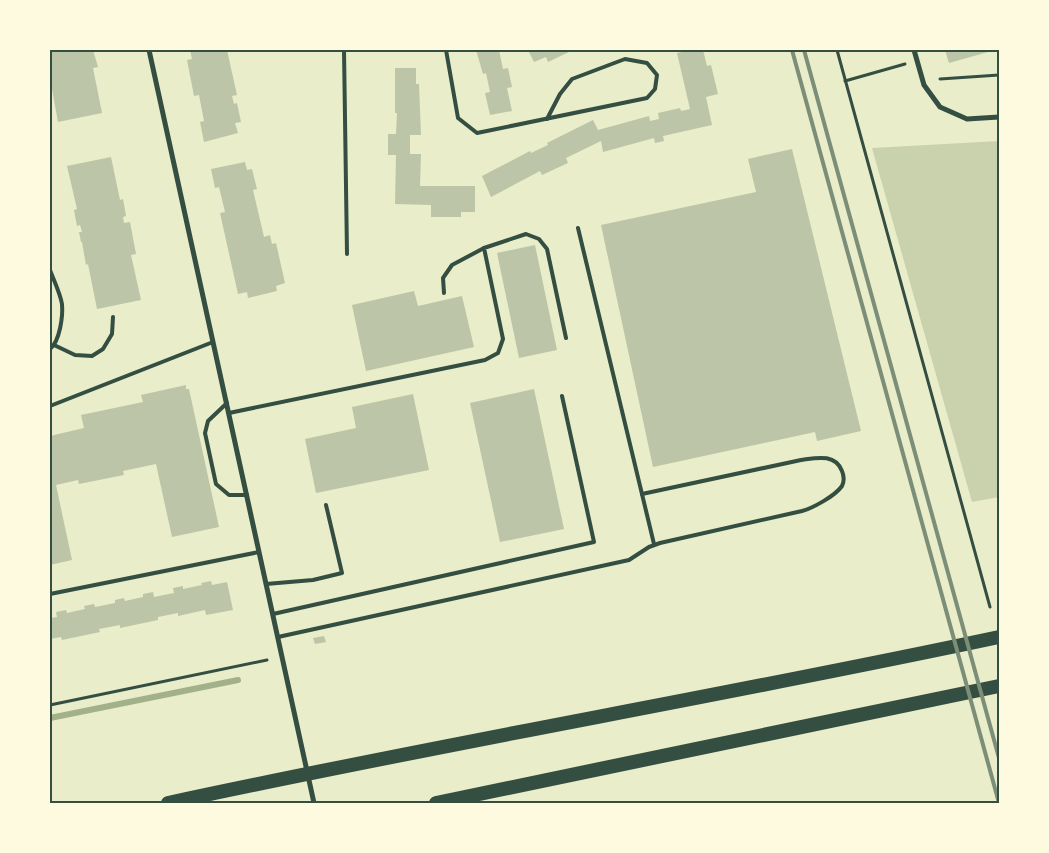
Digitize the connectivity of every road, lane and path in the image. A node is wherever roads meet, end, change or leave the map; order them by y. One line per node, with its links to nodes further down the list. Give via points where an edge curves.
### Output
1 (149, 50): 19 (street)
2 (344, 50): 14 (lane)
3 (446, 50): 11 (lane, via 458,118 477,133)
4 (837, 50): 9 (path)
5 (914, 50): 6 (street)
6 (917, 60): 9 (path); 10 (street, via 924,86 940,107 967,119)
7 (999, 75): 8 (path)
8 (940, 78)
9 (845, 81): 32 (path)
10 (999, 117)
11 (547, 118): 11 (lane, via 572,79 625,59 647,63 656,75 655,90 647,98)
12 (578, 228): 25 (lane)
13 (484, 248): 16 (lane, via 452,265 443,278); 18 (lane, via 526,234 540,239 547,248); 24 (lane, via 503,339 498,353 485,360)
14 (347, 254)
15 (50, 270): 20 (lane, via 62,304 60,329)
16 (444, 293)
17 (113, 317): 20 (lane, via 112,334 103,349 92,356 75,355)
18 (566, 338)
19 (213, 342): 22 (street); 23 (lane)
20 (52, 347)
21 (562, 396): 33 (lane, via 594,542)
22 (227, 403): 24 (street); 26 (lane, via 208,421 205,433 210,460 216,484 229,495)
23 (50, 406)
24 (229, 413): 26 (street)
25 (642, 494): 28 (lane); 28 (lane, via 800,460 825,458 835,461 842,472 840,488 809,509)
26 (247, 495): 29 (street)
27 (326, 504): 30 (lane, via 342,573 313,580)
28 (654, 544): 34 (lane, via 629,560)
29 (259, 552): 30 (street); 31 (lane)
30 (266, 584): 33 (street)
31 (50, 594)
32 (990, 607)
33 (273, 614): 34 (street)
34 (278, 637): 40 (street)
35 (999, 637): 39 (highway)
36 (266, 660): 38 (path)
37 (999, 686): 41 (highway)
38 (50, 705)
39 (168, 803)
40 (314, 803)
41 (436, 803)

